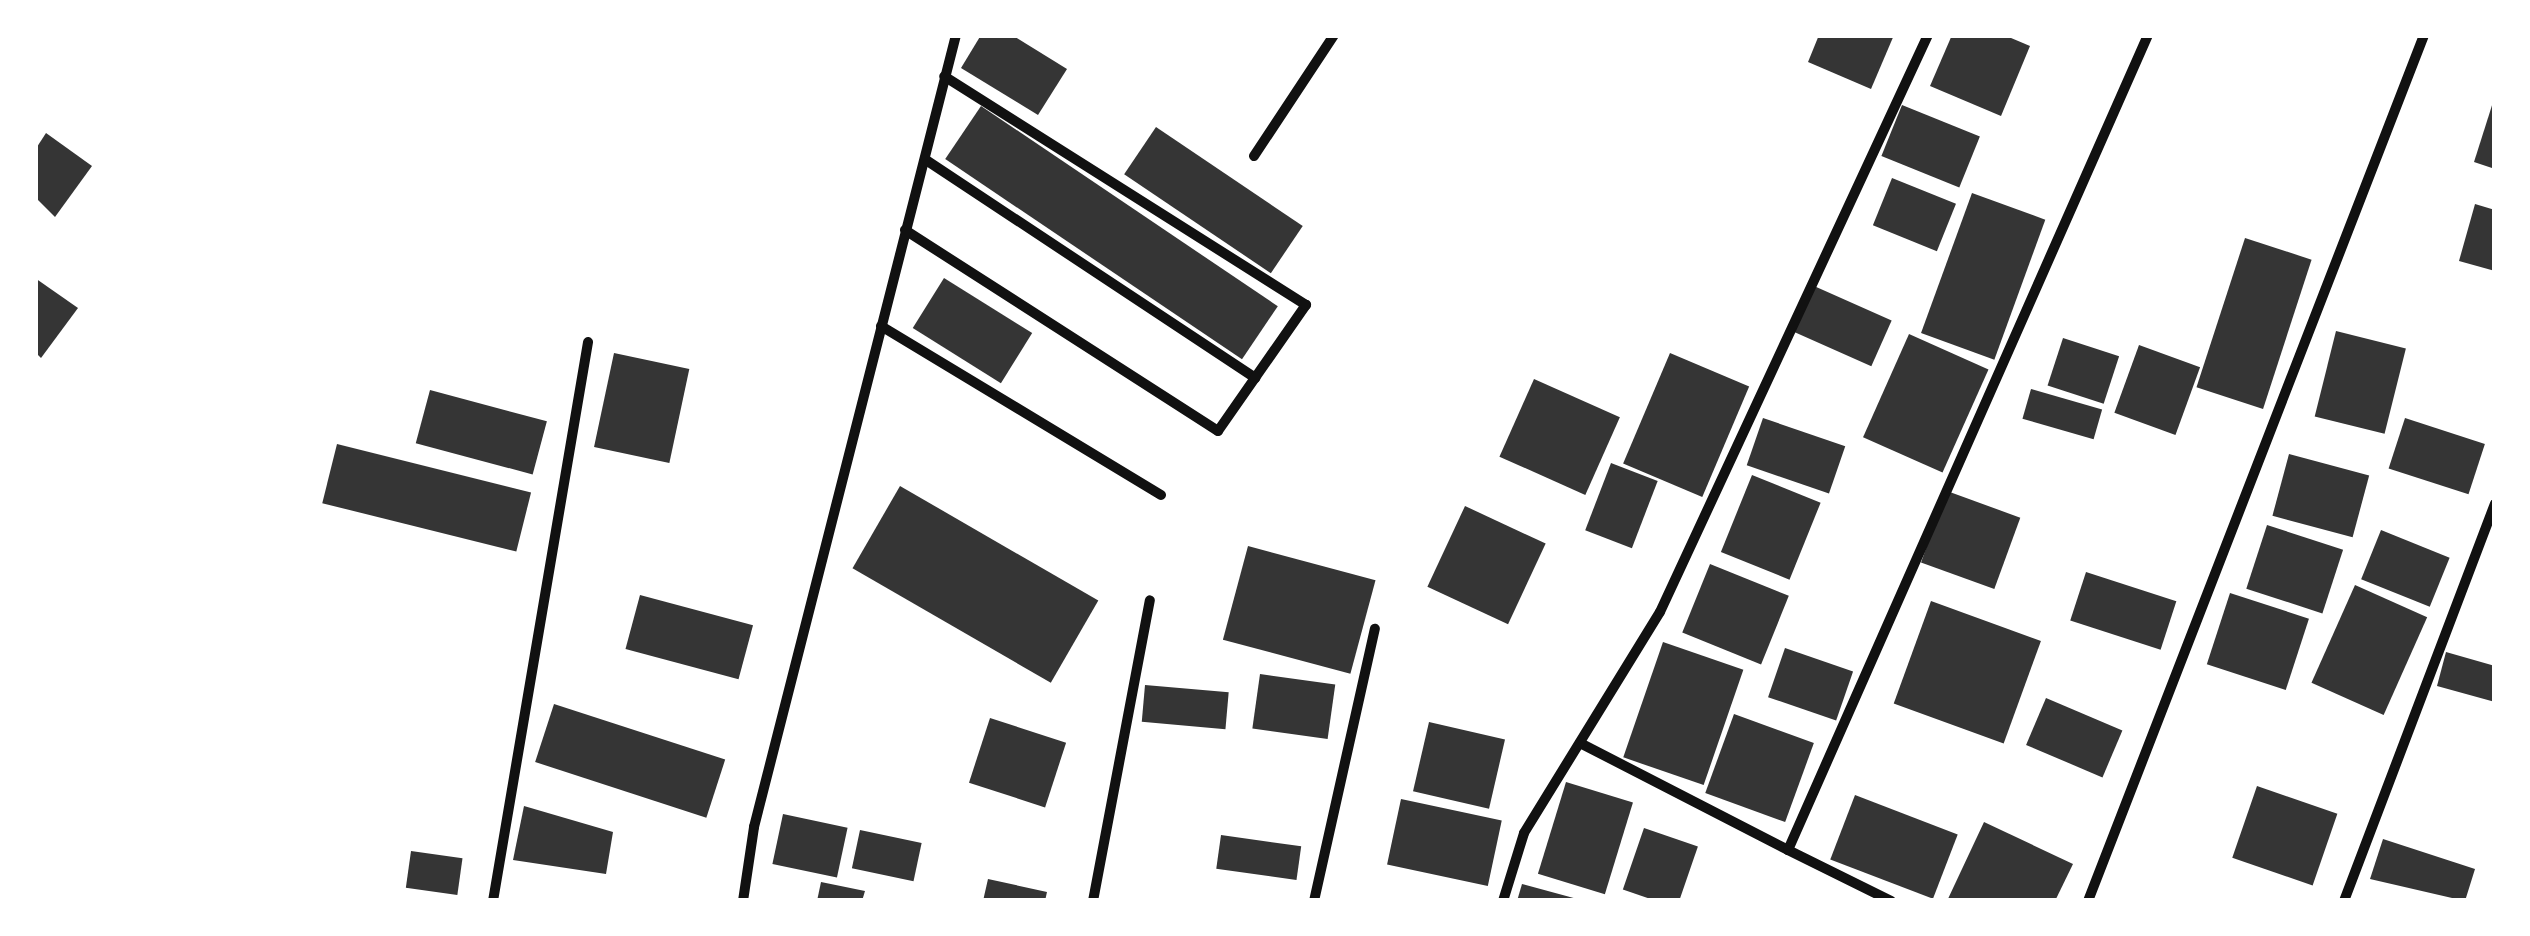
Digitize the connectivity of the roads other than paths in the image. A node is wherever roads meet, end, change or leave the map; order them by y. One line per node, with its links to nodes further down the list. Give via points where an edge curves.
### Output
1 (956, 35): 6 (street)
2 (1334, 35): 7 (street)
3 (1928, 35): 17 (street, via 1668,595)
4 (2148, 35): 18 (street)
5 (2424, 35): 25 (street)
6 (944, 76): 8 (street); 12 (street, via 1306,305)
7 (1254, 156)
8 (926, 160): 9 (street); 12 (street)
9 (905, 230): 10 (street); 12 (street, via 1218,431)
10 (881, 326): 13 (street); 20 (street)
11 (588, 342): 19 (street)
12 (1255, 378)
13 (1161, 495)
14 (2495, 504): 26 (street)
15 (1150, 600): 21 (street)
16 (1375, 629): 22 (street)
17 (1580, 743): 18 (street); 23 (street, via 1524,833)
18 (1788, 850): 24 (street)
19 (493, 901)
20 (743, 901)
21 (1093, 901)
22 (1314, 901)
23 (1502, 901)
24 (1891, 901)
25 (2088, 901)
26 (2344, 901)

